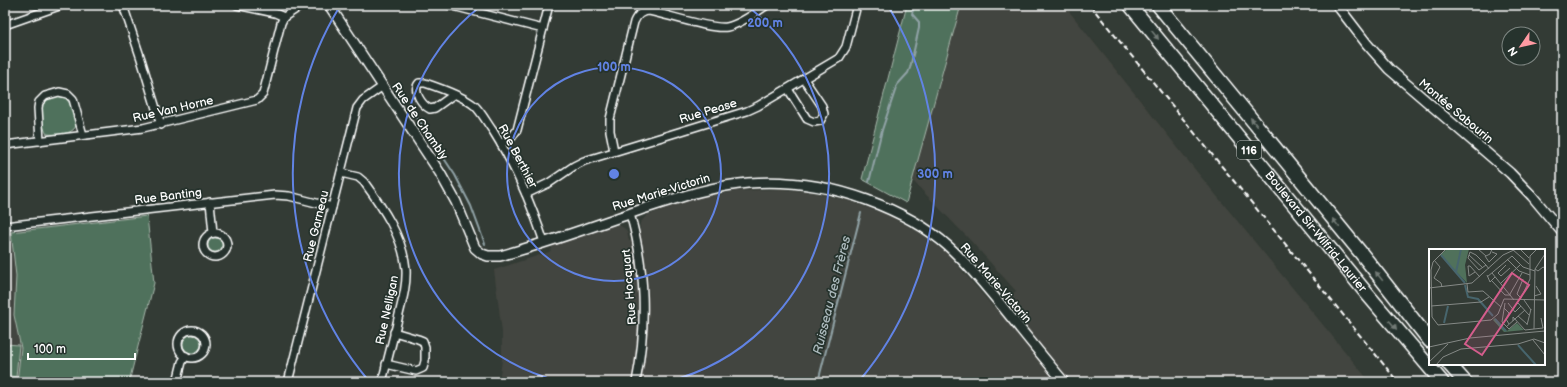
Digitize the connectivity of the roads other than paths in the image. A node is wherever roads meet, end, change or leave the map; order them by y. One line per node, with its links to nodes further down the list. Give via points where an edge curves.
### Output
1 (62, 5): 13 (street)
2 (123, 5): 21 (street)
3 (237, 5): 14 (street)
4 (302, 5): 14 (street)
5 (329, 5): 18 (street, Rue de Chambly)
6 (448, 5): 16 (street)
7 (549, 5): 16 (street)
8 (767, 5): 26 (street, via 724,28 649,11 638,15 634,22 610,119)
9 (857, 5): 17 (street, Rue Pease, via 843,53)
10 (1130, 5): 47 (highway, Boulevard Sir-Wilfrid-Laurier / 116, one-way to 47)
11 (1158, 5): 38 (highway, Boulevard Sir-Wilfrid-Laurier / 116, one-way to 11)
12 (1337, 5): 33 (street, Montée Sabourin, via 1389,69 1514,177)
13 (50, 7): 15 (street)
14 (284, 17): 21 (street, Rue Van Horne, via 264,92 260,98)
15 (5, 25)
16 (543, 29): 24 (street, via 517,130)
17 (804, 79): 19 (street, Rue Pease); 19 (street, via 822,106 824,114 820,121 812,122 807,119)
18 (383, 86): 27 (street, Rue Garneau, via 358,105); 36 (street, Rue de Chambly, via 440,173 456,202 474,245)
19 (788, 89): 26 (street, Rue Pease, via 748,110)
20 (453, 94): 20 (street, Rue Berthier, via 424,82 419,83 416,89 430,110); 24 (street, Rue Berthier, via 478,110)
21 (161, 125): 22 (street, Rue Van Horne)
22 (83, 135): 23 (street, Rue Van Horne); 23 (street, via 73,99 66,93 59,92 43,97 38,104)
23 (40, 141): 25 (street, Rue Van Horne)
24 (501, 144): 28 (street, Rue Berthier)
25 (5, 145)
26 (614, 152): 28 (street, Rue Pease, via 577,164 556,179)
27 (341, 173): 30 (street, Rue Garneau); 37 (street, Rue Nelligan, via 358,177 364,182 392,224 401,246 406,268 405,285)
28 (526, 194): 35 (street, Rue Berthier)
29 (210, 202): 30 (street, Rue Banting, via 280,195); 32 (street, Rue Banting); 34 (street)
30 (332, 206): 43 (street, Rue Garneau)
31 (630, 214): 35 (street, Rue Marie-Victorin); 45 (street, Rue Hocquart, via 638,254 643,303 642,348); 46 (street, Rue Marie-Victorin, via 697,192 753,183 823,187 875,203 931,233 953,251 979,278)
32 (5, 226)
33 (1562, 232)
34 (213, 233)
35 (544, 242): 36 (street, Rue Marie-Victorin, via 497,257)
36 (482, 254)
37 (394, 332): 40 (street, Rue Nelligan); 40 (street, via 423,341 425,365 416,371)
38 (1429, 339)
39 (186, 356): 39 (street, via 196,358 204,353 206,339 201,332 187,330 180,336 178,346); 42 (street)
40 (386, 364): 44 (street, Rue Nelligan)
41 (1450, 365): 48 (highway)
42 (177, 382)
43 (288, 382)
44 (382, 382)
45 (636, 382)
46 (1064, 382)
47 (1442, 382)
48 (1464, 382)

